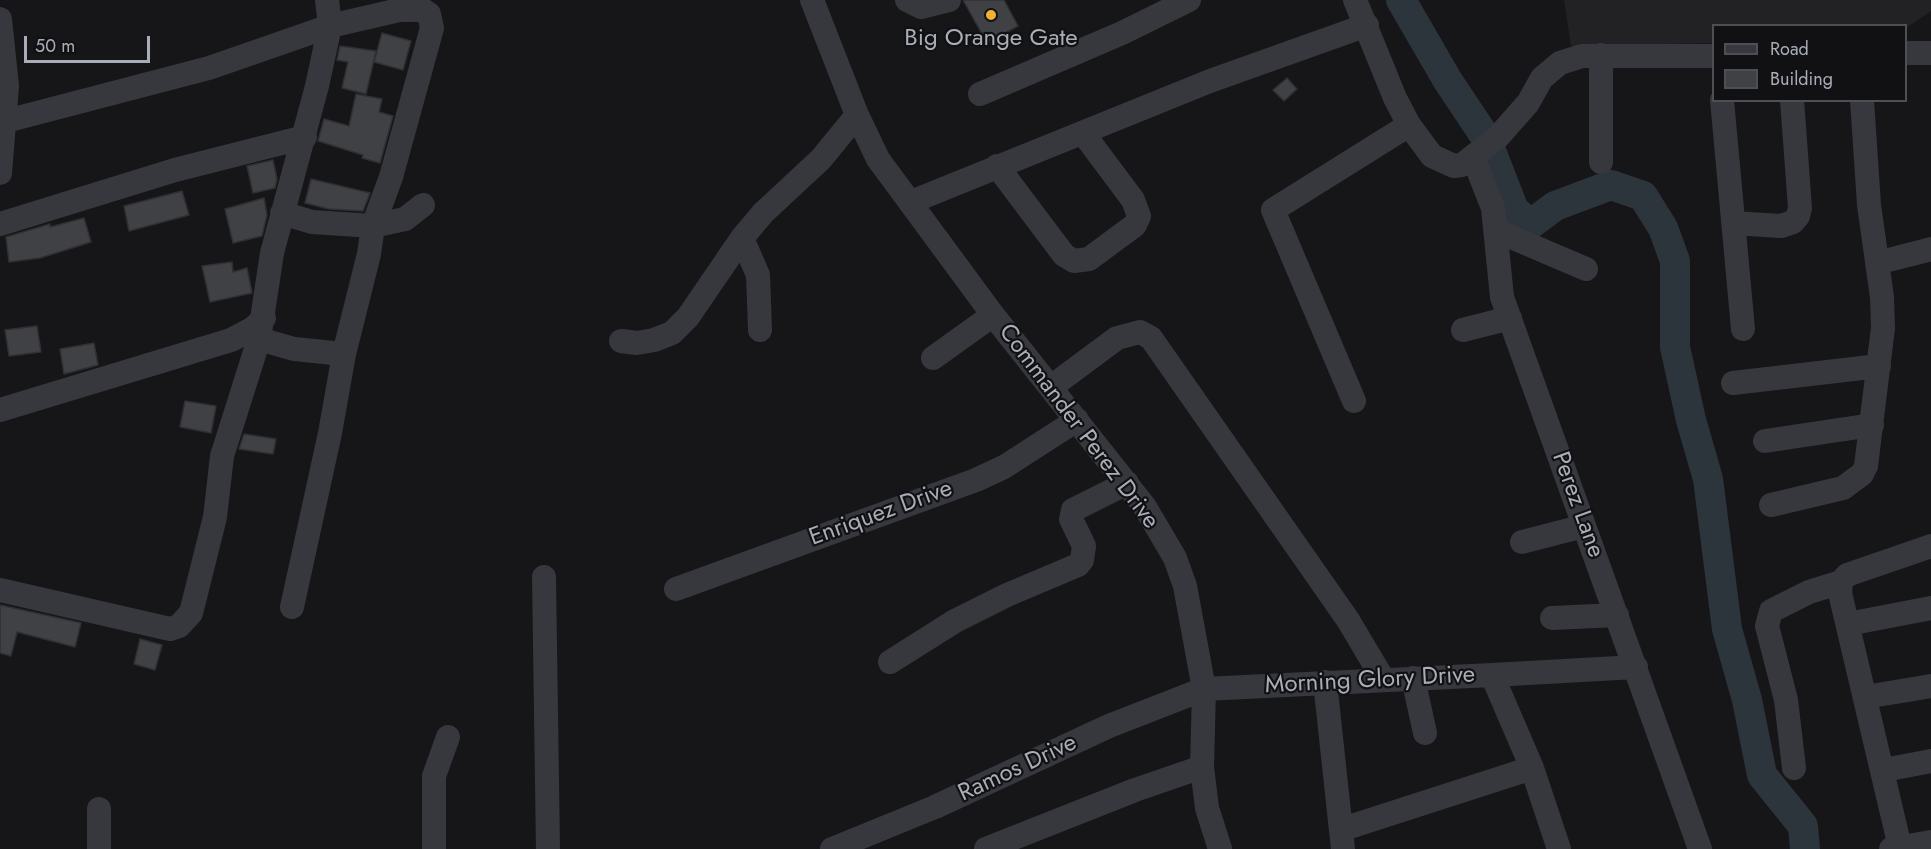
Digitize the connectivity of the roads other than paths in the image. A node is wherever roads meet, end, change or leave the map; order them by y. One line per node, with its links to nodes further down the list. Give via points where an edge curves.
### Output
1 (327, 0): 9 (street)
2 (812, 0): 18 (street, Commander Perez Drive)
3 (908, 0): 4 (street, via 921,7)
4 (949, 0)
5 (1189, 0): 14 (street)
6 (1355, 0): 8 (street)
7 (0, 19): 19 (street, via 7,86)
8 (1367, 25): 20 (street); 21 (street, via 1210,81)
9 (330, 26): 19 (street, via 209,68); 22 (street); 32 (street, via 412,8 423,10 431,18 425,56)
10 (1907, 53): 11 (street)
11 (1931, 53)
12 (1601, 55): 13 (street); 23 (street, via 1560,63 1542,78 1528,103 1498,137); 24 (street)
13 (1712, 56)
14 (980, 94)
15 (1722, 102): 30 (street)
16 (1792, 102): 30 (street, via 1798,216 1781,226)
17 (1862, 102): 36 (street)
18 (857, 115): 27 (street, Commander Perez Drive, via 878,159); 34 (street, via 821,159)
19 (6, 121): 26 (street)
20 (1409, 125): 23 (street, via 1422,145 1443,163 1462,165); 50 (street, via 1273,210)
21 (1083, 133): 25 (street); 25 (street, via 1133,200 1139,216 1135,225 1089,259 1074,261 1064,255)
22 (305, 137): 29 (street); 31 (street, via 175,170)
23 (1476, 154): 33 (street, Perez Lane)
24 (1601, 162)
25 (997, 166): 27 (street)
26 (0, 172)
27 (911, 202): 38 (street, Commander Perez Drive)
28 (423, 205): 32 (street, via 405,219)
29 (282, 213): 32 (street, via 312,222); 40 (street)
30 (1733, 223): 41 (street)
31 (0, 224)
32 (373, 226): 45 (street)
33 (1497, 231): 37 (street); 39 (street, Perez Lane, via 1500,282)
34 (742, 238): 42 (street, via 758,275); 44 (street, via 688,317 672,333 637,343)
35 (1931, 249): 36 (street)
36 (1877, 263): 47 (street, via 1883,328)
37 (1586, 269)
38 (993, 315): 46 (street); 49 (street, Commander Perez Drive)
39 (1510, 318): 43 (street); 57 (street, Perez Lane)
40 (261, 329): 45 (street, via 294,348); 51 (street); 63 (street, via 222,456 213,526 196,599 185,621 170,629 147,626)
41 (1743, 329)
42 (760, 330)
43 (1462, 330)
44 (621, 341)
45 (344, 354): 64 (street)
46 (933, 358)
47 (1879, 366): 48 (street); 53 (street)
48 (1733, 383)
49 (1051, 387): 52 (street, Commander Perez Drive); 73 (street, via 1117,338 1140,332 1151,338 1348,620)
50 (1354, 402)
51 (0, 410)
52 (1077, 420): 55 (street, Commander Perez Drive); 62 (street, Enriquez Drive, via 1004,467 976,480)
53 (1872, 425): 54 (street); 56 (street, via 1866,466 1854,481 1842,488)
54 (1766, 441)
55 (1127, 483): 69 (street, via 1073,510 1071,519 1084,546 1078,565 955,621); 76 (street, Commander Perez Drive, via 1178,567)
56 (1771, 505)
57 (1584, 526): 58 (street); 66 (street, Perez Lane)
58 (1522, 542)
59 (1931, 546): 61 (street, via 1847,575)
60 (544, 577): 91 (street)
61 (1840, 582): 68 (street); 83 (street, via 1771,611 1767,626 1786,700)
62 (676, 589)
63 (0, 590)
64 (292, 607)
65 (1931, 608): 68 (street)
66 (1617, 615): 67 (street); 70 (street, Perez Lane)
67 (1552, 618)
68 (1848, 624): 77 (street)
69 (890, 662)
70 (1636, 668): 71 (street); 96 (street, Perez Lane)
71 (1492, 675): 72 (street, Morning Glory Drive); 82 (street, Morning Glory Drive)
72 (1413, 678): 73 (street, Morning Glory Drive); 78 (street)
73 (1383, 679): 74 (street, Morning Glory Drive)
74 (1325, 682): 76 (street, Morning Glory Drive); 86 (street)
75 (1931, 686): 77 (street)
76 (1204, 689): 81 (street, Commander Perez Drive); 92 (street, Ramos Drive, via 1108,726 956,798)
77 (1865, 697): 84 (street)
78 (1425, 734)
79 (448, 737): 90 (street, via 434,777)
80 (1931, 761): 84 (street)
81 (1202, 767): 93 (street); 94 (street, Commander Perez Drive, via 1207,808)
82 (1532, 768): 86 (street); 95 (street, Morning Glory Drive)
83 (1794, 768)
84 (1884, 770): 88 (street)
85 (99, 809): 89 (street)
86 (1343, 839)
87 (1931, 842): 88 (street)
88 (1895, 848)
89 (99, 849)
90 (434, 849)
91 (548, 849)
92 (832, 849)
93 (986, 849)
94 (1220, 849)
95 (1559, 849)
96 (1700, 849)

